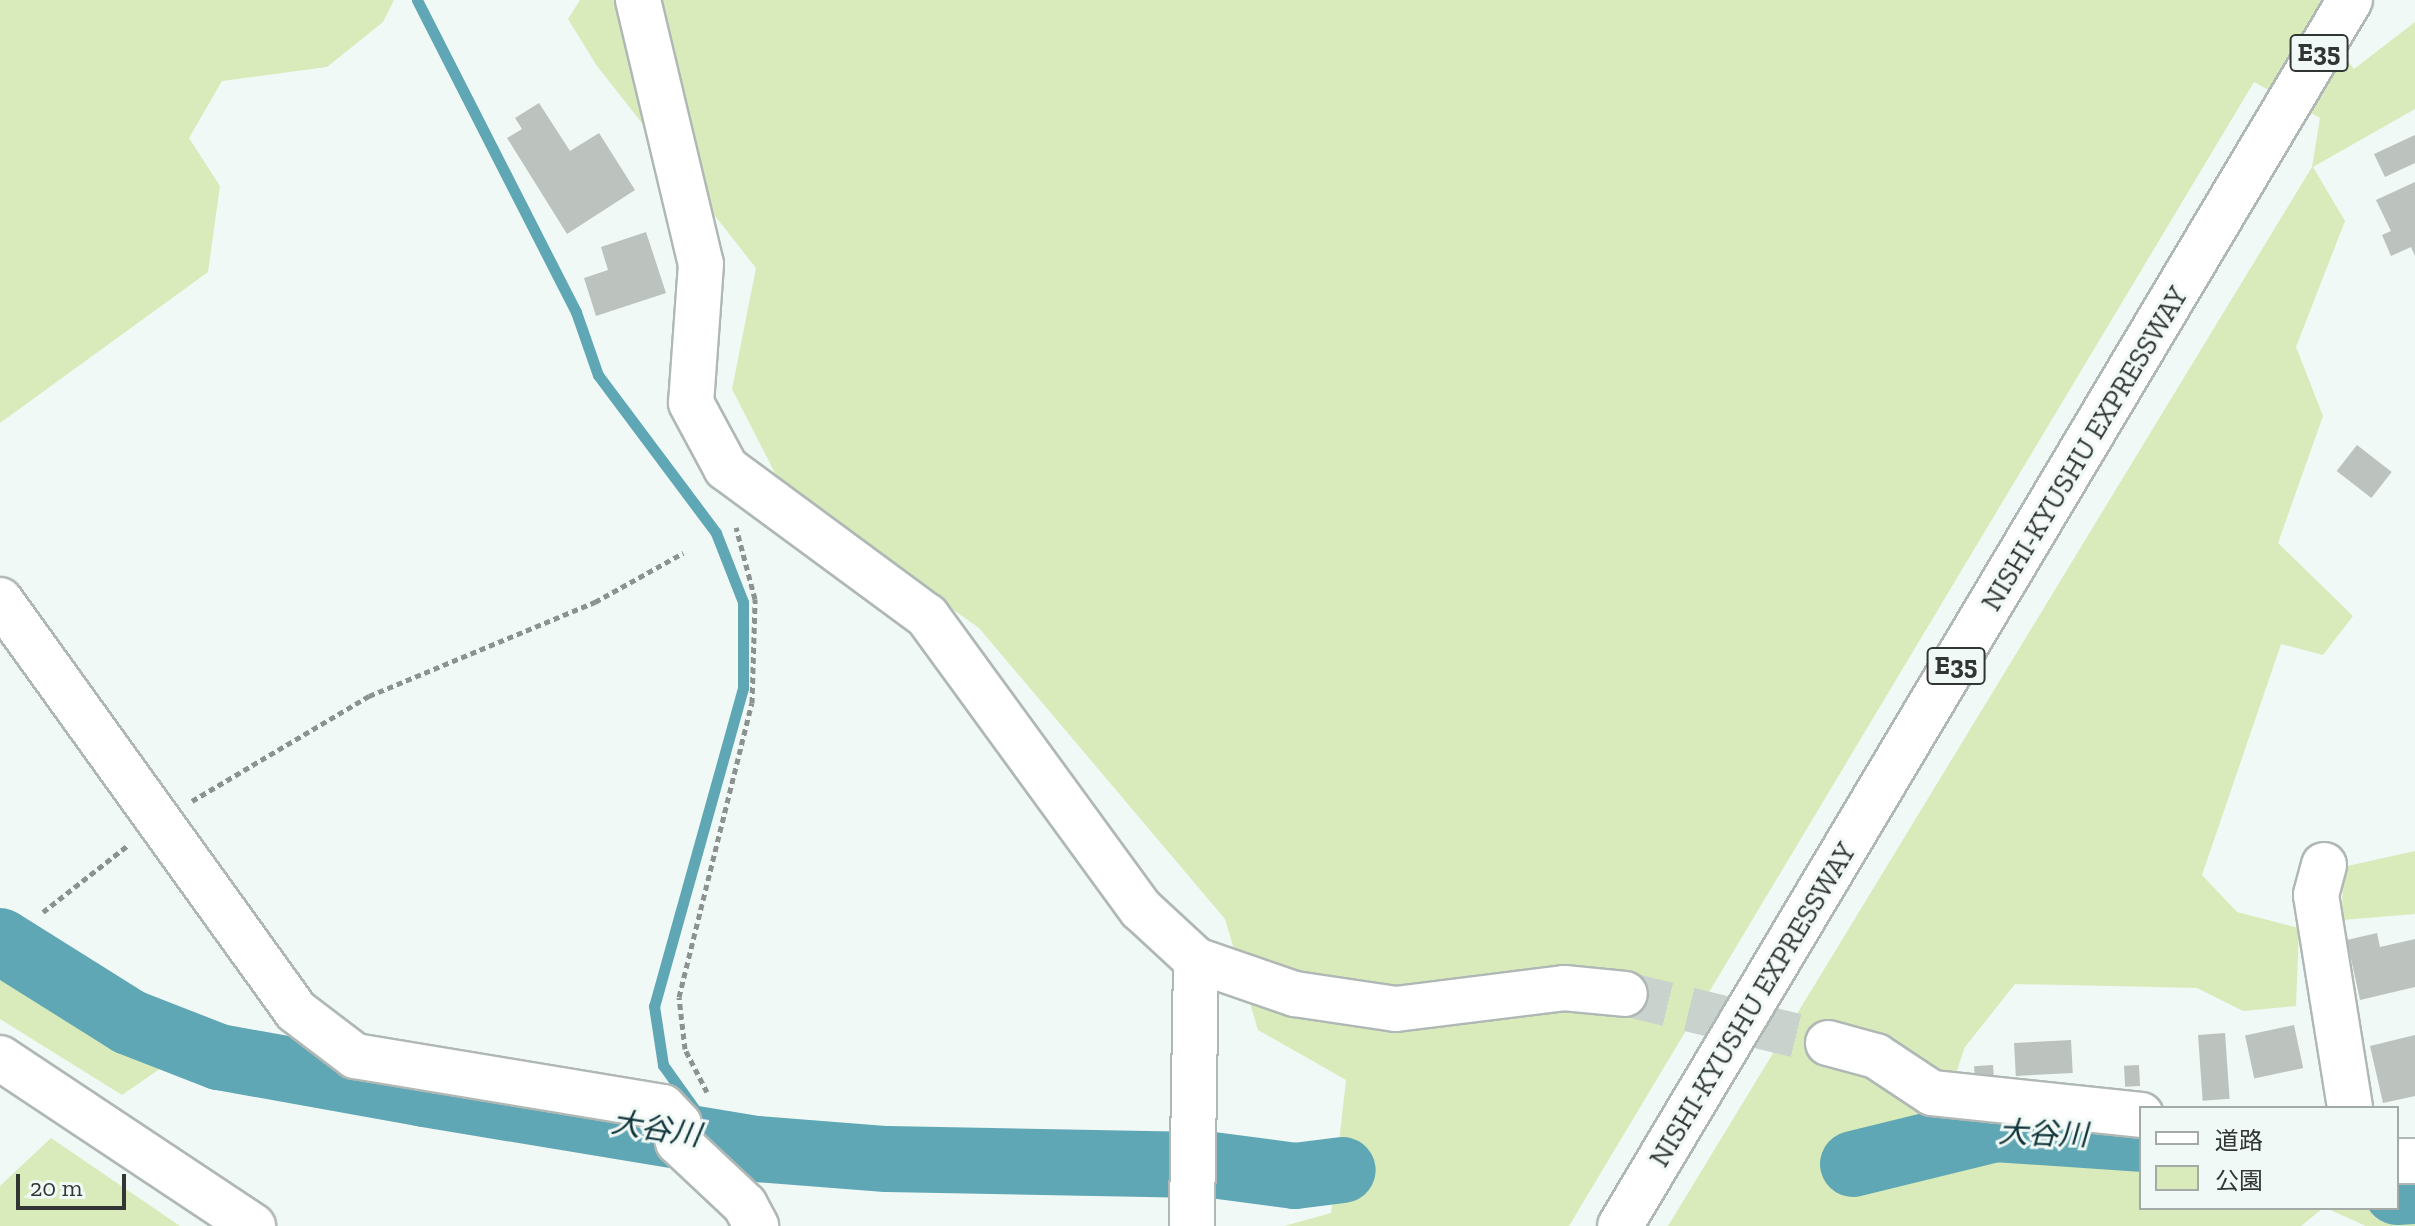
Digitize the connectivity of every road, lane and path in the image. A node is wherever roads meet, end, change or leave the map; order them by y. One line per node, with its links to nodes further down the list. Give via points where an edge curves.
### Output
1 (638, 0): 9 (main road, via 701,264 691,403 726,468 927,616 1141,909)
2 (2350, 0): 19 (main road, NISHI-KYUSHU EXPRESSWAY / E35)
3 (731, 509): 13 (path, via 755,599 752,703 679,997 685,1049)
4 (683, 553): 6 (path, via 595,602 369,696)
5 (0, 600): 6 (main road)
6 (163, 818): 8 (path); 18 (main road, via 296,1011 355,1056 663,1107 678,1133 745,1205)
7 (2324, 865): 14 (main road, via 2316,895)
8 (43, 912)
9 (1196, 960): 10 (main road, via 1295,994 1396,1009 1564,988); 16 (main road, via 1188,1131)
10 (1625, 994)
11 (1828, 1043): 15 (main road, via 1876,1056 1932,1093)
12 (0, 1058): 17 (main road)
13 (708, 1091)
14 (2350, 1106)
15 (2139, 1115)
16 (1191, 1209)
17 (253, 1226)
18 (756, 1226)
19 (1620, 1226)

